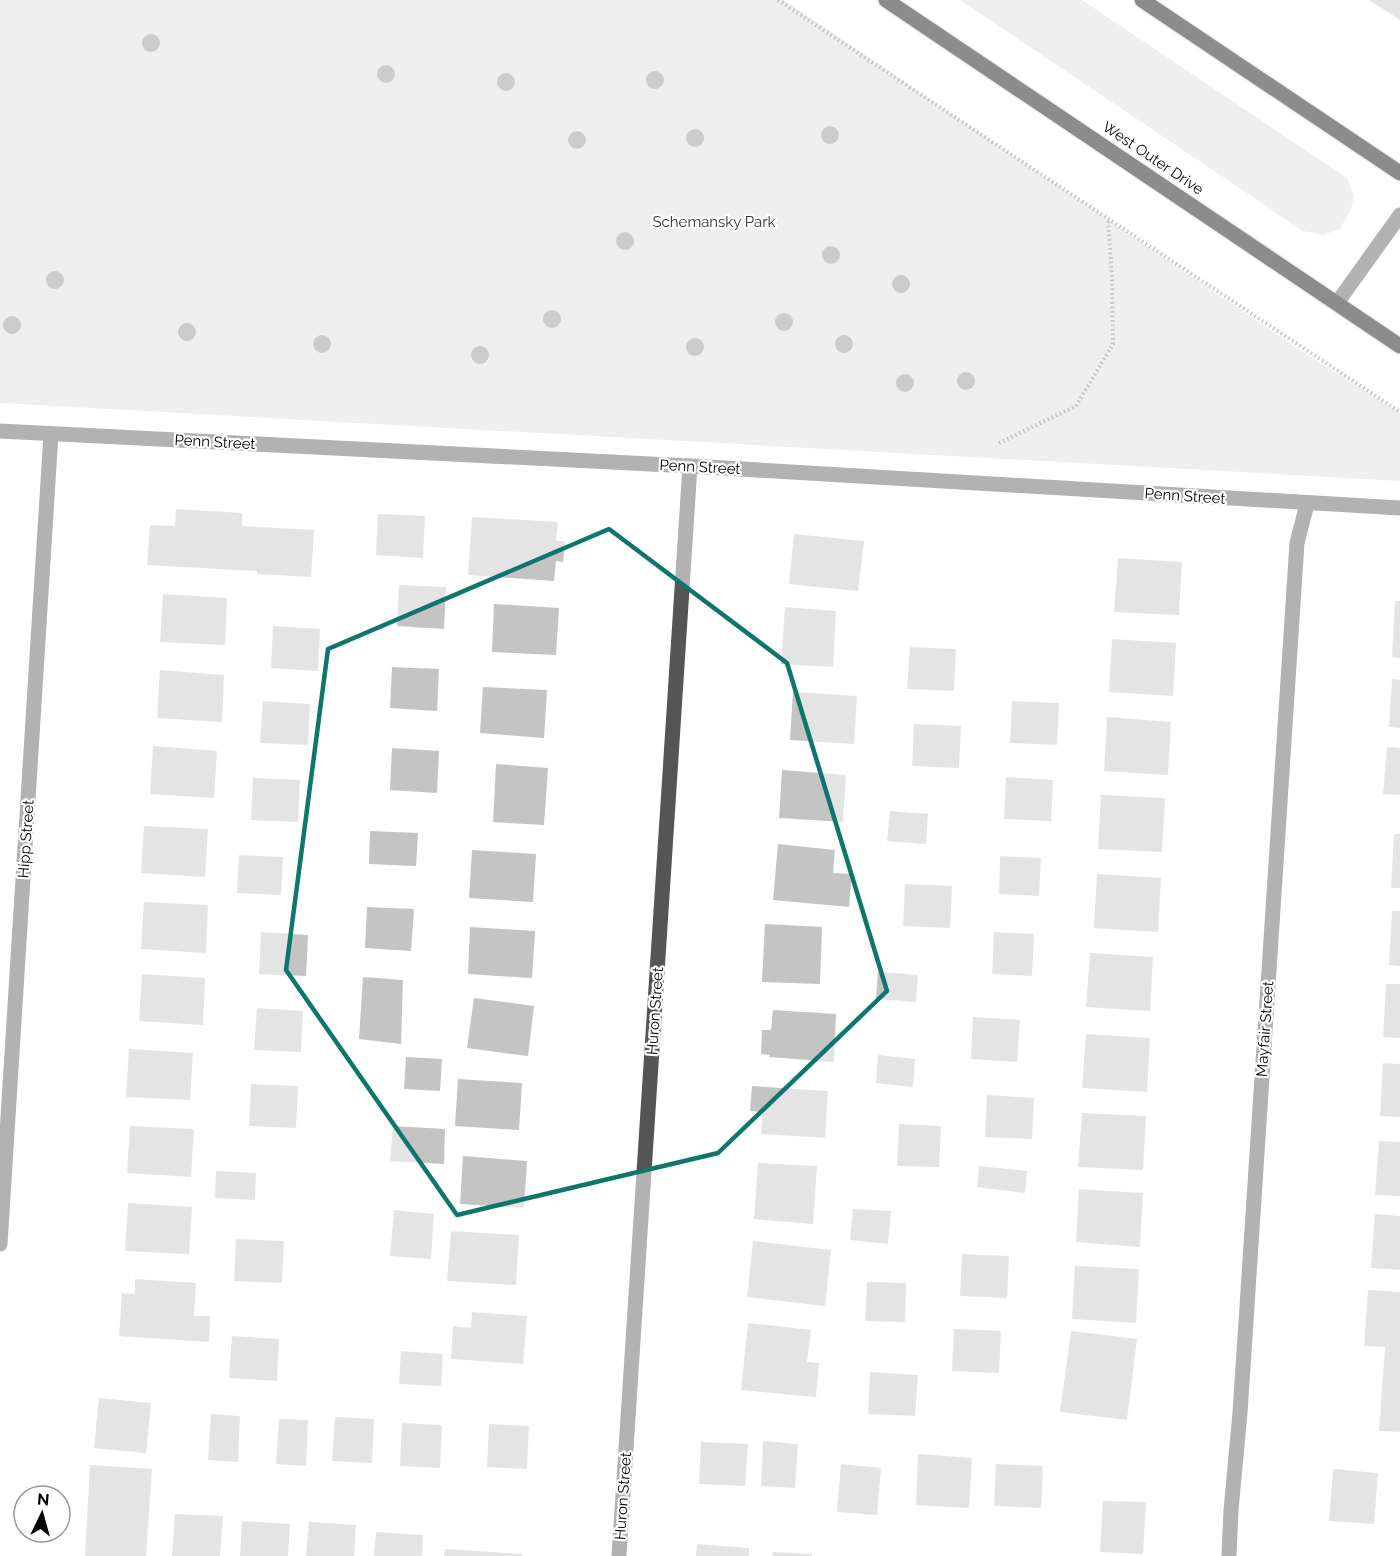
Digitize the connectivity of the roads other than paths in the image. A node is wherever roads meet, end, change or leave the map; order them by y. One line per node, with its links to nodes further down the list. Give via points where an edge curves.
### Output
1 (886, 0): 5 (main road, West Outer Drive)
2 (1142, 0): 3 (main road)
3 (1400, 173)
4 (1400, 215): 5 (street)
5 (1337, 303): 6 (main road, West Outer Drive)
6 (1400, 346)
7 (0, 431): 8 (street, Penn Street)
8 (51, 434): 9 (street, Penn Street); 12 (street, Hipp Street)
9 (690, 466): 10 (street, Penn Street); 13 (street, Huron Street)
10 (1307, 504): 11 (street, Penn Street); 14 (street, Mayfair Street, via 1297,543)
11 (1400, 508)
12 (0, 1244)
13 (619, 1556)
14 (1229, 1556)

